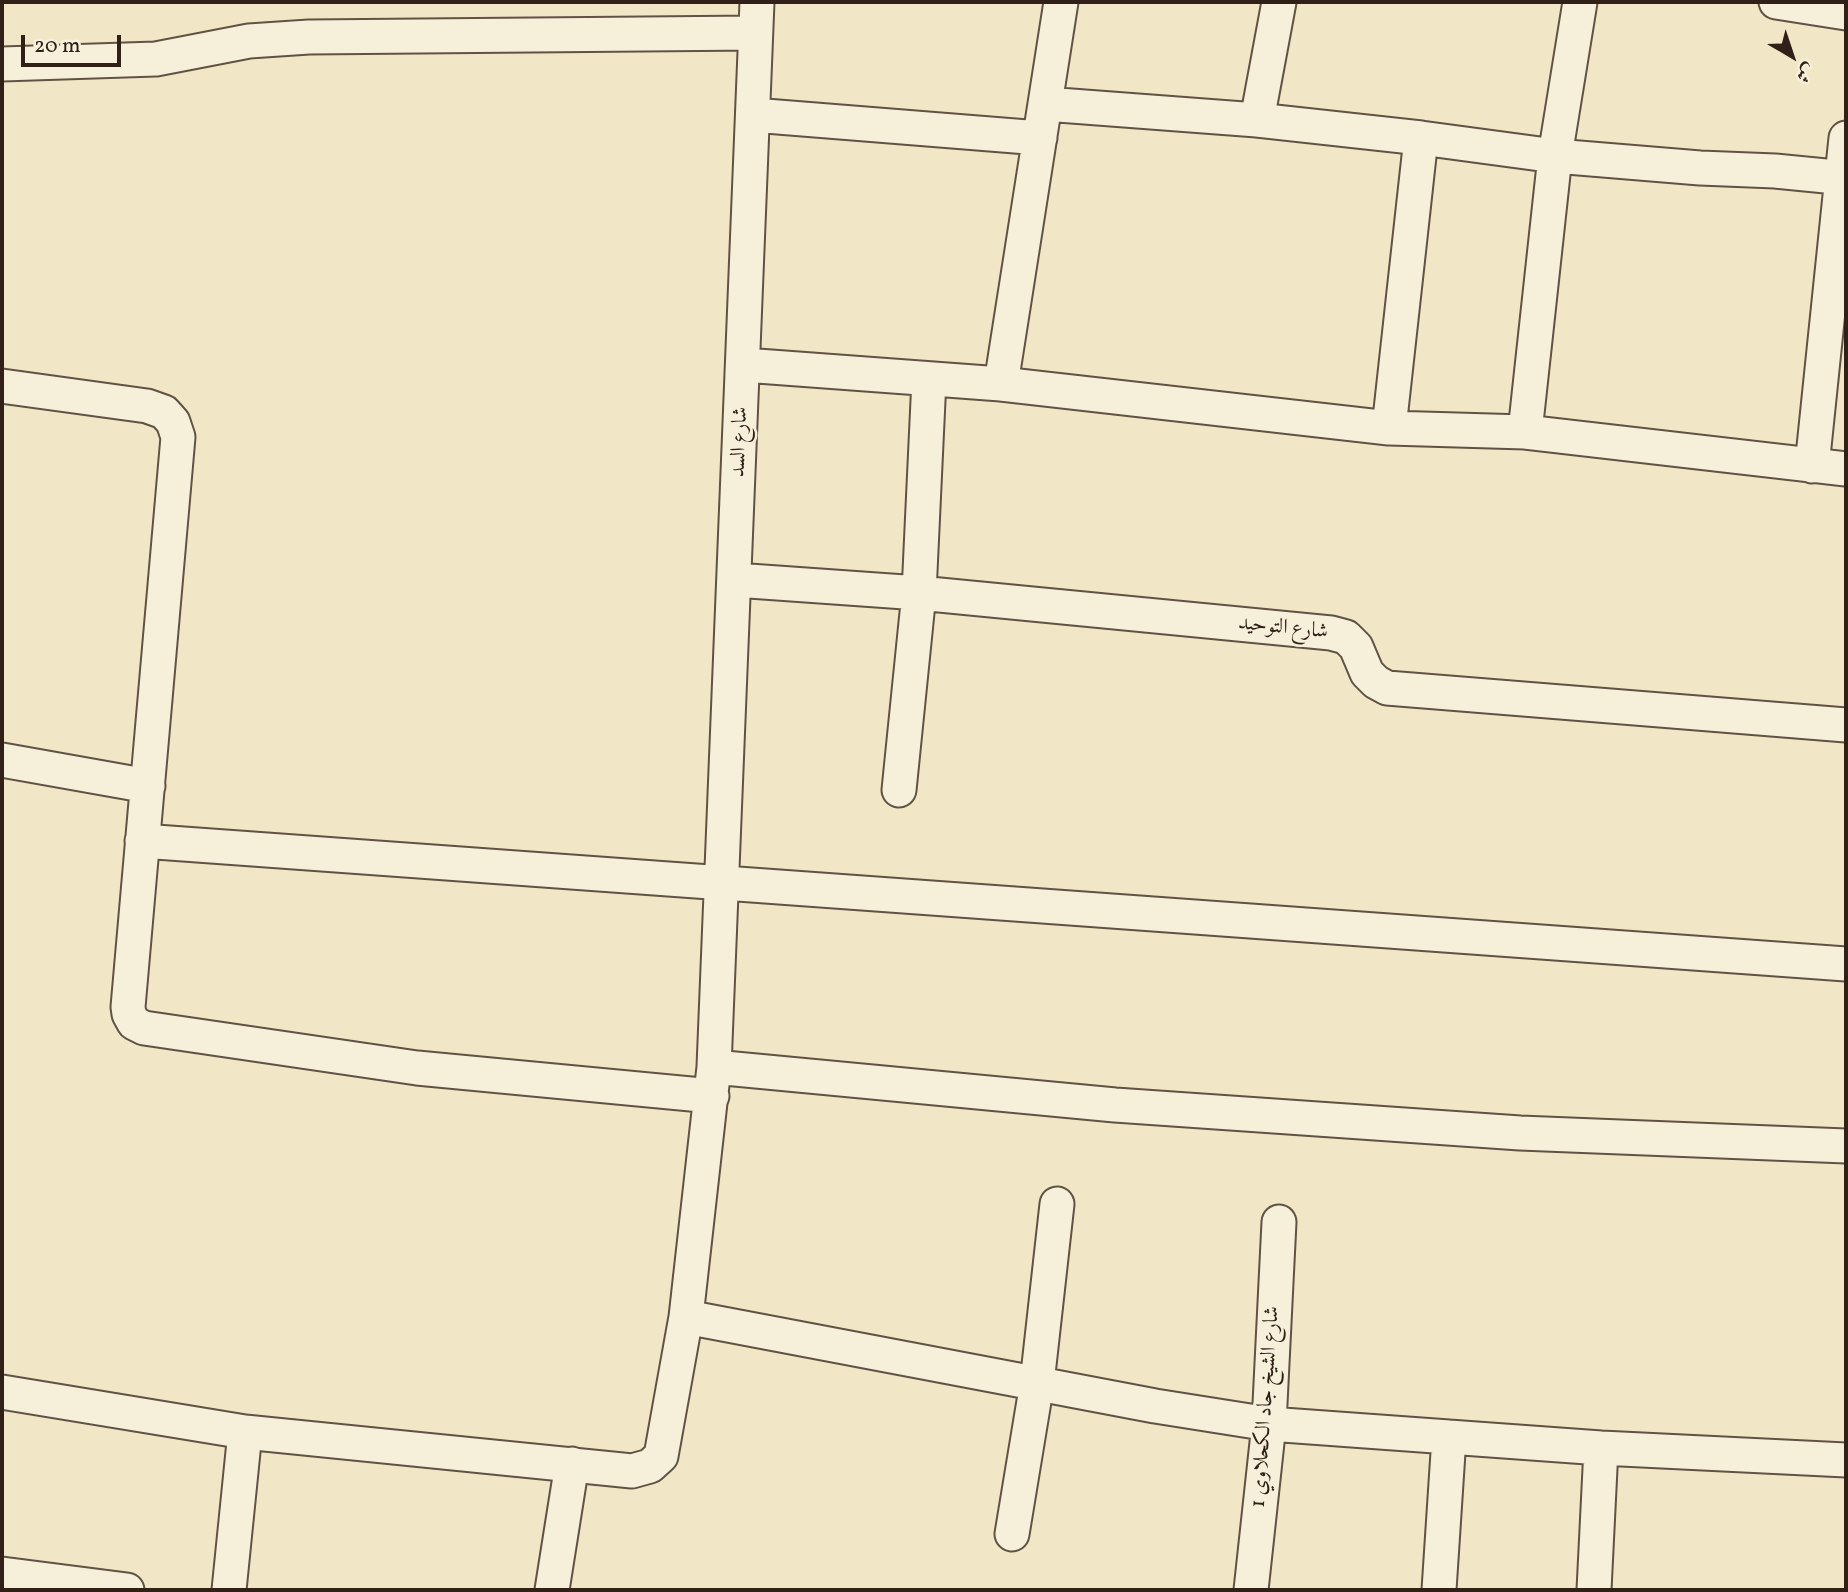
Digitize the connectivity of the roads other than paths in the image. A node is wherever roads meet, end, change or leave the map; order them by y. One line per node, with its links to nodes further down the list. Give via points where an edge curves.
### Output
1 (1061, 2): 8 (street)
2 (1279, 2): 10 (street)
3 (1580, 2): 14 (street)
4 (1776, 2): 5 (street)
5 (1846, 13)
6 (756, 17): 7 (street, via 309,37 249,41 156,59); 9 (street, شارع السد)
7 (2, 64)
8 (1045, 104): 10 (street); 11 (street)
9 (753, 115): 11 (street); 16 (street, شارع السد)
10 (1257, 120): 12 (street)
11 (1040, 138): 18 (street)
12 (1421, 138): 14 (street); 20 (street)
13 (1846, 138): 15 (street)
14 (1555, 156): 15 (street); 21 (street)
15 (1844, 178): 22 (street)
16 (744, 365): 17 (street); 24 (street, شارع السد)
17 (929, 379): 18 (street); 25 (street)
18 (1001, 384): 20 (street)
19 (2, 386): 28 (street, via 147,406 164,412 173,422 178,451)
20 (1389, 428): 21 (street)
21 (1525, 432): 22 (street)
22 (1812, 466): 23 (street)
23 (1846, 469)
24 (735, 580): 25 (street, شارع التوحيد); 31 (street, شارع السد)
25 (919, 593): 26 (street, شارع التوحيد, via 1331,633 1346,637 1356,647 1367,673 1387,688); 29 (street)
26 (1846, 725)
27 (2, 760): 28 (street)
28 (148, 786): 30 (street)
29 (899, 790)
30 (142, 841): 31 (street); 33 (street, via 128,1007 134,1023 144,1028 417,1068)
31 (721, 883): 32 (street); 33 (street, شارع السد)
32 (1846, 964)
33 (713, 1081): 34 (street, via 1520,1133); 37 (street, شارع السد)
34 (1846, 1146)
35 (1057, 1204): 38 (street)
36 (1279, 1222): 40 (street, شارع الشيخ جاد الكحلاوي 1)
37 (686, 1317): 38 (street); 45 (street, شارع السد, via 661,1456 650,1466 632,1471)
38 (1037, 1383): 40 (street); 46 (street)
39 (2, 1392): 41 (street)
40 (1269, 1424): 42 (street); 51 (street, شارع الشيخ جاد الكحلاوي 1)
41 (245, 1432): 45 (street); 49 (street)
42 (1450, 1437): 43 (street); 52 (street)
43 (1601, 1448): 44 (street); 53 (street)
44 (1846, 1460)
45 (572, 1464): 50 (street)
46 (1012, 1534)
47 (2, 1574): 48 (street)
48 (127, 1590)
49 (229, 1590)
50 (552, 1590)
51 (1251, 1590)
52 (1440, 1590)
53 (1594, 1590)

